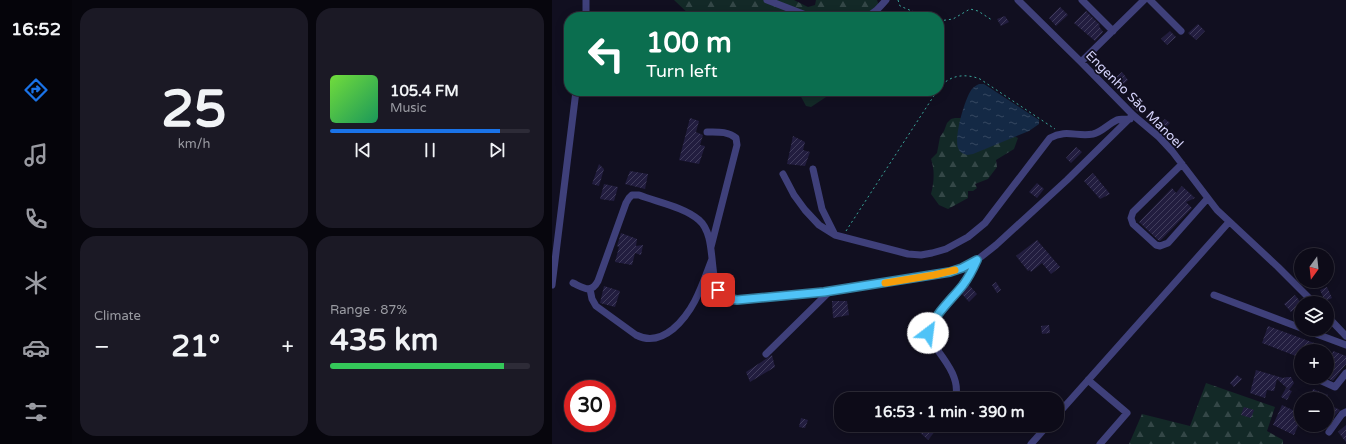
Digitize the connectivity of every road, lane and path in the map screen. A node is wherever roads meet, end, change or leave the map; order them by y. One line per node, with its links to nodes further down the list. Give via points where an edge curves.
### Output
1 (586, 0): 9 (street)
2 (768, 0): 10 (street)
3 (886, 0): 11 (street)
4 (898, 0): 12 (path, via 900,6)
5 (1018, 0): 17 (street, Engenho São Manoel)
6 (1082, 0): 15 (street)
7 (1144, 0): 15 (street)
8 (1150, 0): 16 (street)
9 (586, 12)
10 (795, 12)
11 (873, 12)
12 (914, 12)
13 (944, 20): 14 (path, via 953,19 970,9)
14 (992, 20)
15 (1113, 31): 17 (street)
16 (1181, 31)
17 (1081, 62): 21 (street, Engenho São Manoel)
18 (944, 83): 23 (path, via 952,77 974,76)
19 (575, 96): 35 (street)
20 (934, 96): 30 (path)
21 (1131, 117): 23 (street, via 1119,120 1094,134); 24 (street, Engenho São Manoel, via 1159,137); 33 (street, via 1067,180)
22 (707, 132): 31 (street, via 732,135 736,138 737,145)
23 (1060, 133): 30 (street, via 1050,138 1042,147 985,223 968,237 946,249 921,255 908,254)
24 (1182, 164): 27 (street, Engenho São Manoel); 27 (street, via 1133,212 1133,224 1160,246 1168,243)
25 (813, 169): 29 (street, via 822,209)
26 (783, 174): 29 (street, via 805,210 819,225)
27 (1207, 199): 28 (street, Engenho São Manoel)
28 (1229, 222): 39 (street, Engenho São Manoel); 47 (street)
29 (835, 235): 30 (street)
30 (843, 237)
31 (711, 249): 32 (street); 36 (street, via 706,229 700,220 676,208 632,195 626,203 598,281 595,287)
32 (712, 259): 36 (street, via 689,312 667,334 653,340 636,336 596,306); 37 (street, via 718,290 729,299)
33 (977, 260): 37 (street, via 950,272); 49 (street, via 970,276 928,333 931,342 950,368)
34 (573, 283): 36 (street)
35 (552, 285)
36 (590, 289)
37 (830, 291): 45 (street)
38 (1214, 294): 41 (street)
39 (1307, 296)
40 (1334, 323): 43 (street)
41 (1294, 326)
42 (1321, 336): 44 (street)
43 (1346, 336)
44 (1346, 345)
45 (766, 354)
46 (1346, 373): 48 (street, via 1335,387)
47 (1088, 380): 50 (street); 55 (street, via 1127,413)
48 (1328, 384)
49 (957, 392)
50 (1064, 407)
51 (1346, 412): 52 (street)
52 (1334, 425)
53 (1042, 432): 54 (street)
54 (1031, 444)
55 (1100, 444)

